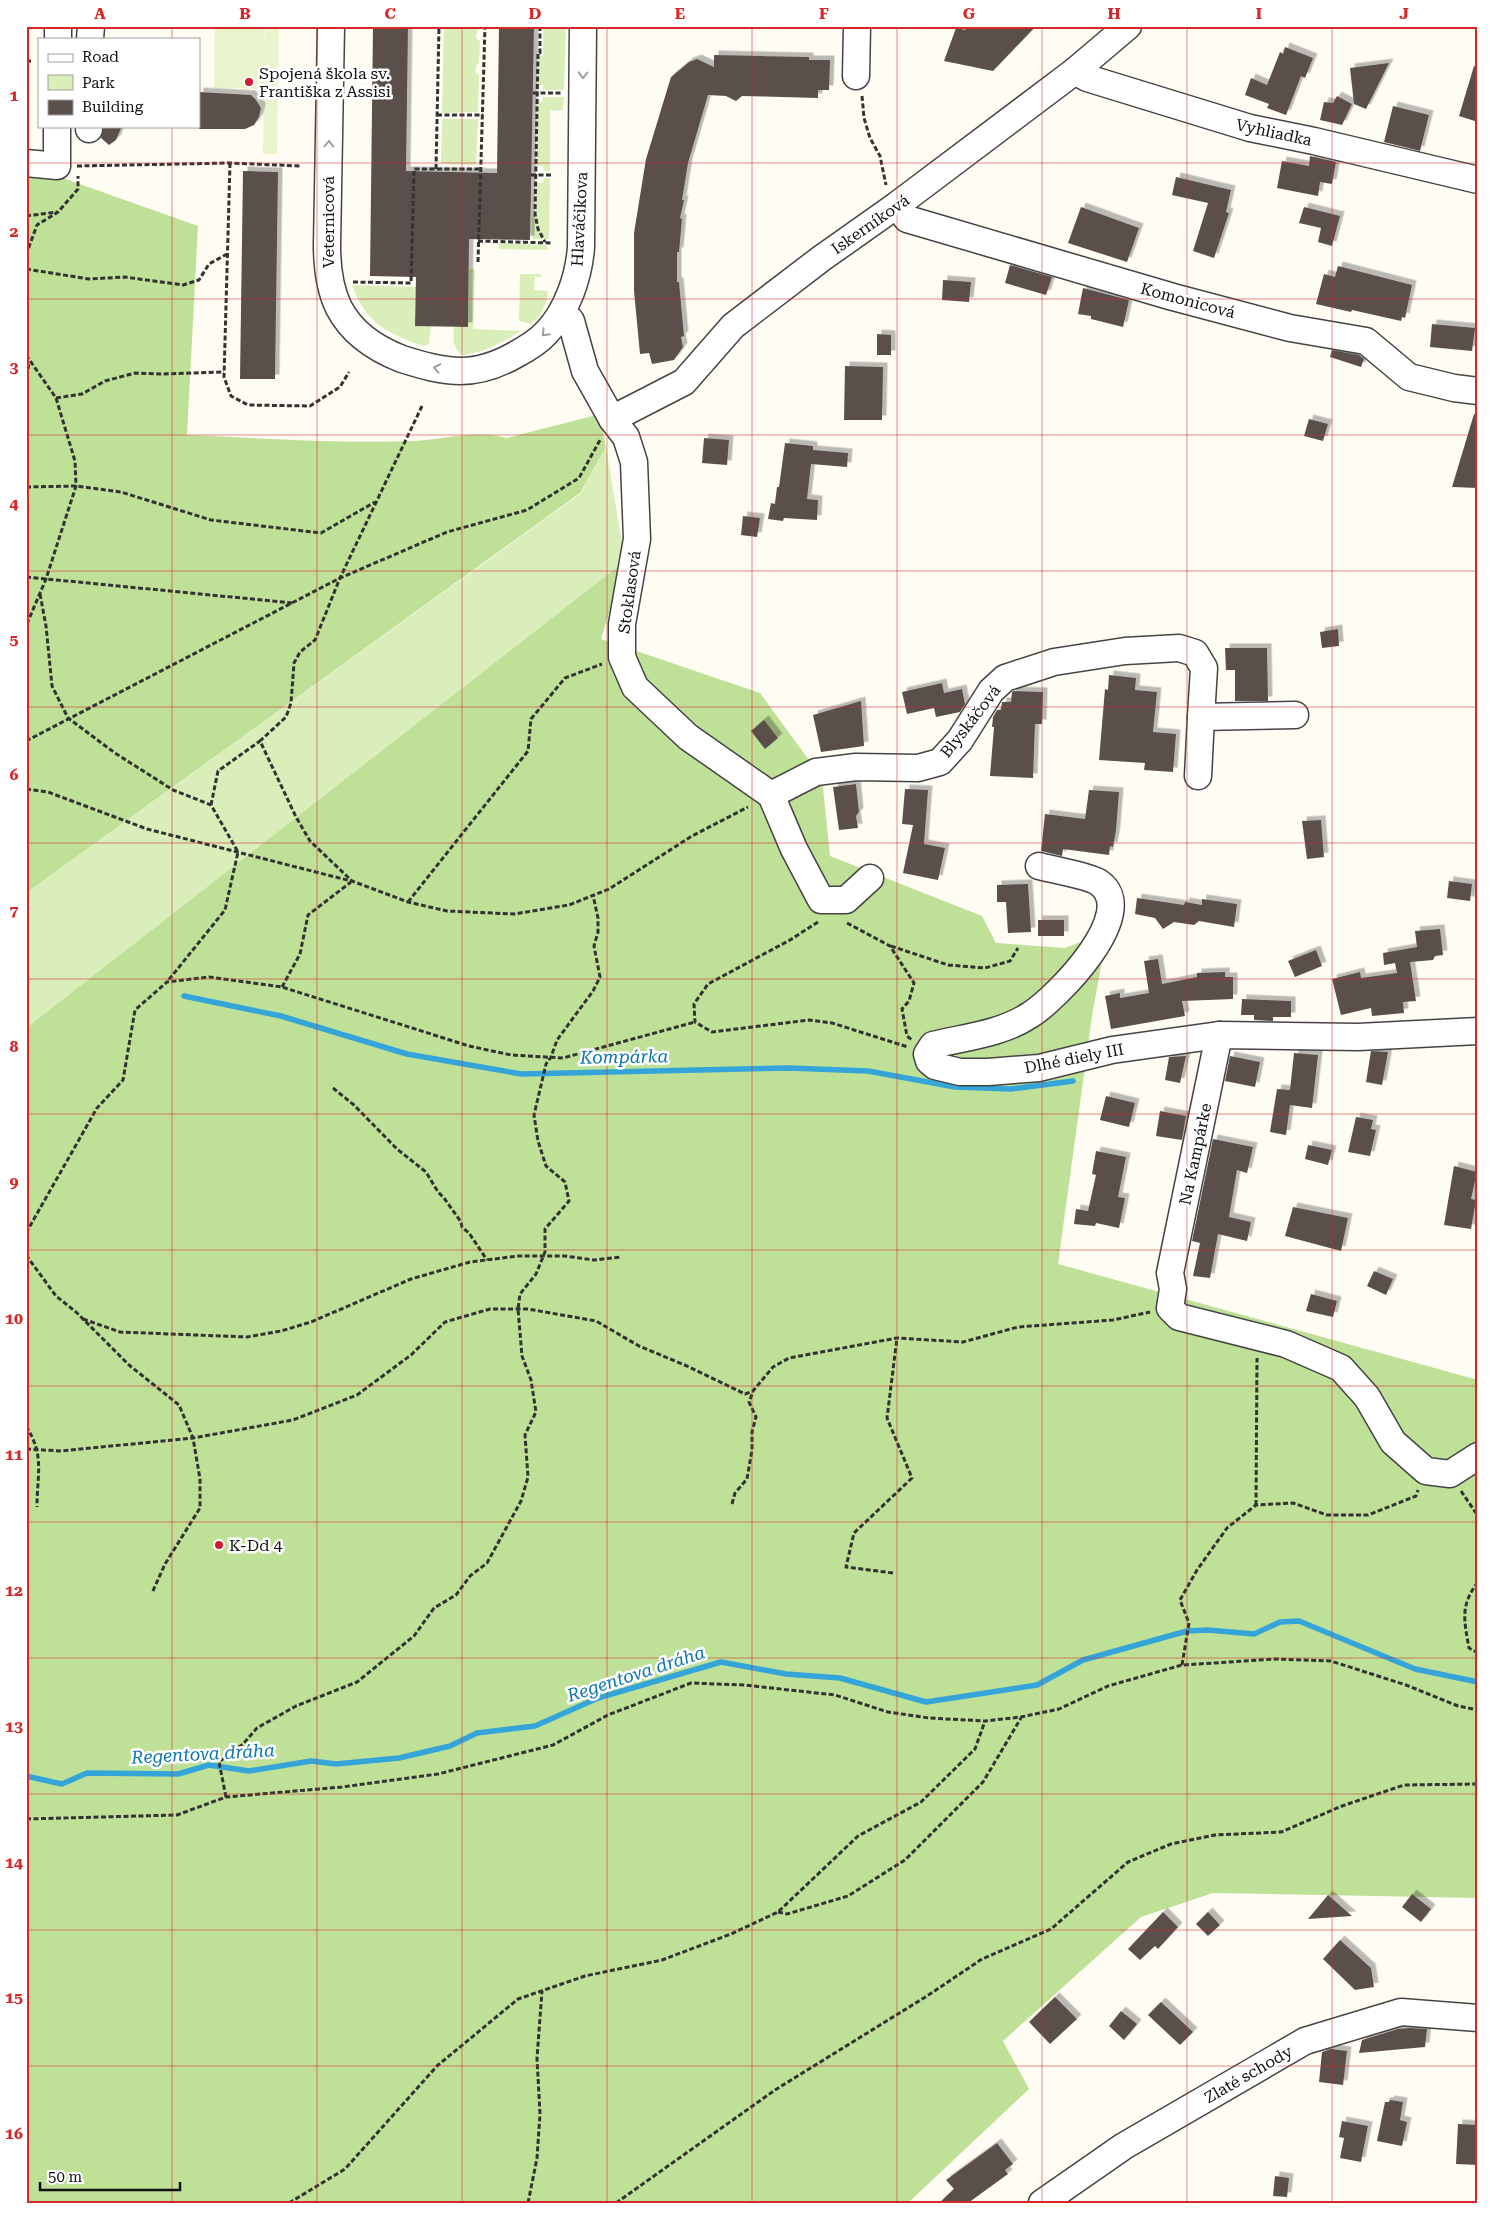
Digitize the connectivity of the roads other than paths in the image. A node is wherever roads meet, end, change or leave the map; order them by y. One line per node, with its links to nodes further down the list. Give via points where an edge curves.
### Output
1 (331, 26): 12 (street, Veternicová, one-way to 1, via 448,371 394,356 365,340 339,308 327,264)
2 (583, 26): 11 (street, Hlaváčikova, one-way to 11, via 580,255)
3 (856, 26): 6 (street)
4 (1128, 26): 5 (street, Iskerníková)
5 (1075, 71): 9 (street, Vyhliadka, via 1087,78 1250,128 1314,140); 10 (street, Iskerníková)
6 (856, 76)
7 (57, 128): 8 (street, via 56,166)
8 (26, 163)
9 (1478, 180)
10 (897, 205): 13 (street, Komonicová, via 906,219 1068,267 1290,328 1366,341 1408,378); 14 (street, Iskerníková, via 733,326 684,382)
11 (562, 312): 12 (street, Hlaváčikova, one-way to 12, via 546,334 534,343); 14 (street, Stoklasová, via 571,321 585,371)
12 (485, 368)
13 (1478, 391)
14 (612, 419): 18 (street, Stoklasová, via 626,437 634,462 637,539 622,624 622,657 636,687 688,737)
15 (1295, 715): 16 (street)
16 (1201, 717): 17 (street, Blyskáčová); 18 (street, Blyskáčová, via 1204,668 1195,653 1178,648 1125,651 1054,662 1005,678 990,691 960,740 940,762 918,768 856,767 816,772)
17 (1198, 776)
18 (771, 795): 20 (street, via 821,900 846,900)
19 (1039, 866): 22 (street, Dlhé diely III, via 1098,882 1108,894 1111,912 1094,952 1063,989 1030,1015 1005,1028 973,1038 933,1045 927,1054 929,1061 935,1066 960,1072 1039,1068 1112,1050)
20 (870, 878)
21 (1478, 1030): 22 (street, Dlhé diely III, via 1358,1037)
22 (1219, 1036): 23 (street, Na Kampárke, via 1170,1273 1173,1289 1170,1308 1179,1317 1286,1344 1341,1368 1366,1398 1394,1442 1438,1473)
23 (1478, 1456)
24 (1478, 2018): 25 (street, Zlaté schody, via 1401,2012 1305,2041 1124,2146)
25 (1042, 2203)

